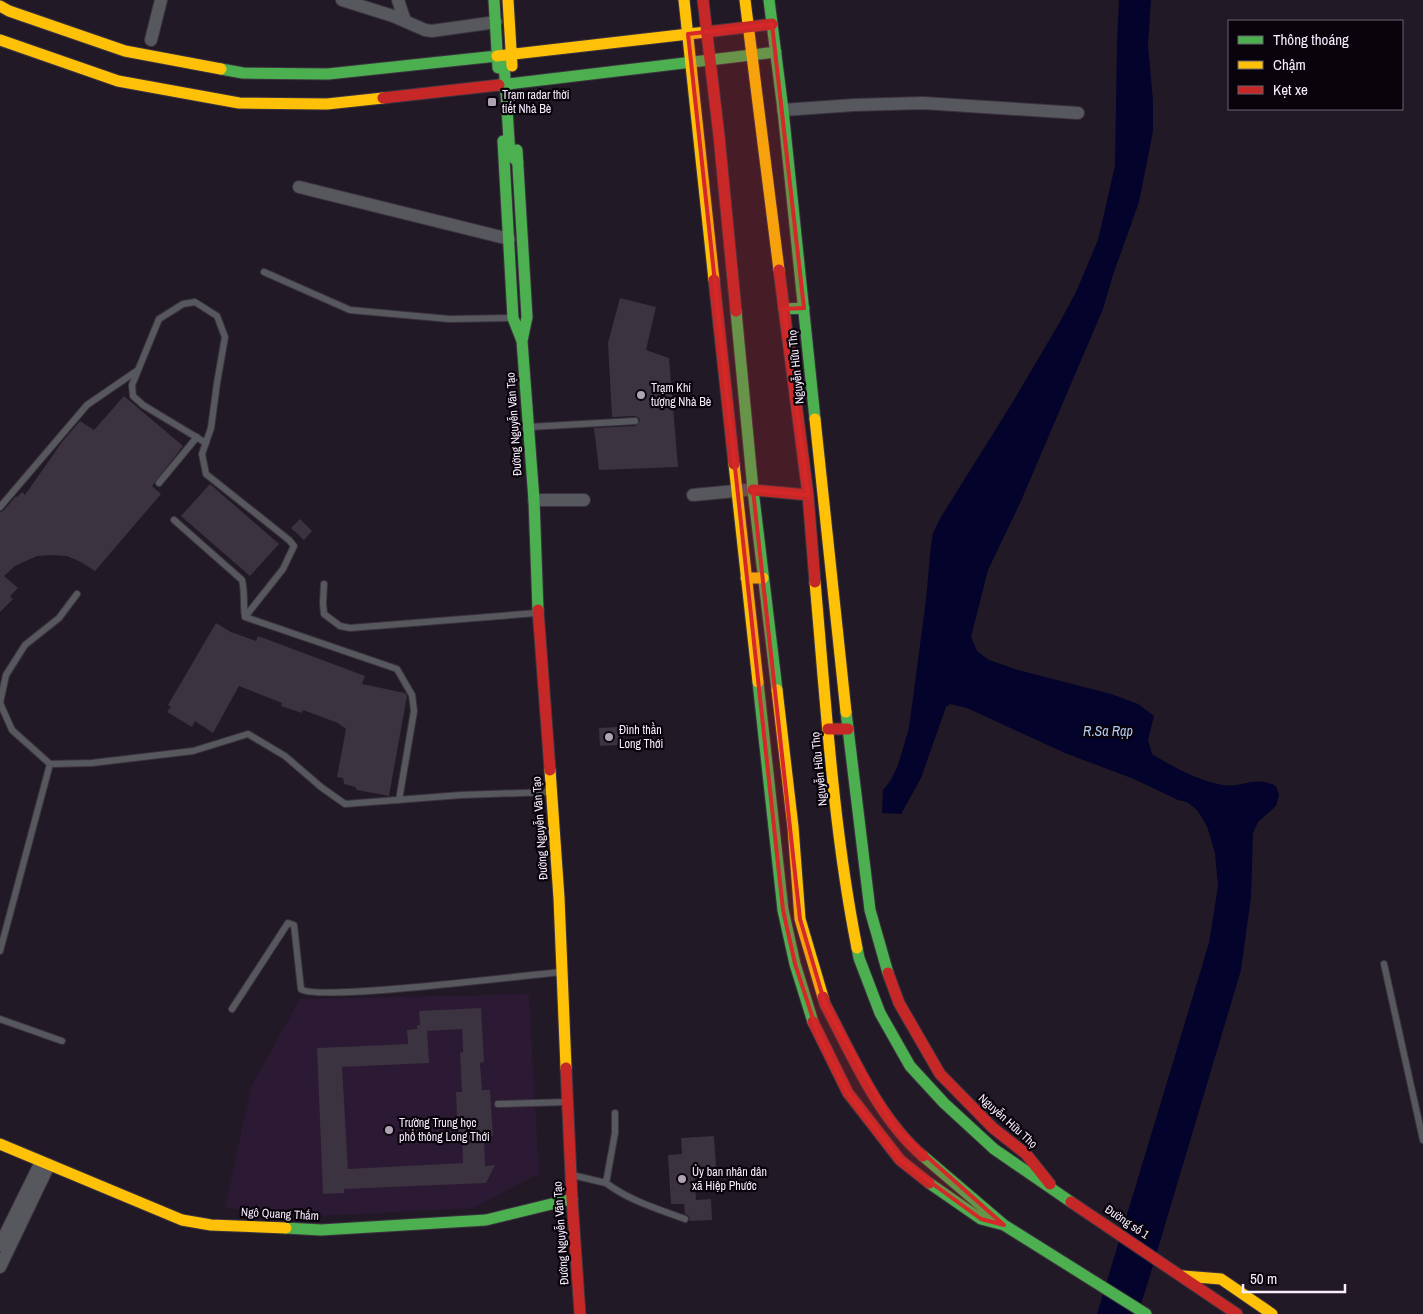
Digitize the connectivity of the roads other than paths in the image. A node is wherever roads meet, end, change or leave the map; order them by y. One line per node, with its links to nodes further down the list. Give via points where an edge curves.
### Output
1 (162, 0): 18 (street)
2 (342, 0): 11 (street)
3 (398, 0): 11 (street)
4 (494, 0): 12 (main road, Đường Nguyễn Văn Tạo)
5 (508, 0): 20 (main road, Đường Nguyễn Văn Tạo)
6 (684, 0): 16 (main road)
7 (703, 0): 15 (main road)
8 (745, 0): 14 (main road, Nguyễn Hữu Thọ)
9 (769, 0): 13 (main road, Nguyễn Hữu Thọ)
10 (0, 6): 22 (main road, via 125,51 243,73 328,74)
11 (405, 21): 12 (street, via 432,31)
12 (496, 22): 22 (main road, Đường Nguyễn Văn Tạo)
13 (772, 24): 14 (main road); 19 (main road, Nguyễn Hữu Thọ)
14 (749, 27): 15 (main road); 21 (main road, Nguyễn Hữu Thọ)
15 (706, 32): 16 (main road); 23 (main road)
16 (688, 34): 20 (main road); 24 (main road)
17 (0, 40): 25 (main road, via 118,81 239,103 327,104)
18 (151, 40)
19 (776, 52): 21 (main road); 26 (main road, Nguyễn Hữu Thọ)
20 (511, 54): 22 (main road); 25 (main road, Đường Nguyễn Văn Tạo)
21 (752, 55): 23 (main road); 32 (main road, Nguyễn Hữu Thọ)
22 (498, 56): 25 (main road, Đường Nguyễn Văn Tạo)
23 (710, 60): 24 (main road); 41 (main road)
24 (691, 62): 25 (main road); 42 (main road)
25 (506, 84): 29 (main road, Đường Nguyễn Văn Tạo); 34 (main road, Đường Nguyễn Văn Tạo, via 510,155 518,162 527,317)
26 (783, 110): 27 (street, via 922,104); 31 (main road, Nguyễn Hữu Thọ)
27 (1078, 113)
28 (299, 187): 29 (street)
29 (509, 239): 33 (main road, Đường Nguyễn Văn Tạo)
30 (264, 272): 33 (lane, via 350,310 449,319)
31 (804, 308): 32 (main road); 55 (main road, Nguyễn Hữu Thọ)
32 (784, 309): 44 (main road, Nguyễn Hữu Thọ)
33 (514, 318): 34 (main road, Đường Nguyễn Văn Tạo)
34 (522, 341): 37 (main road, Đường Nguyễn Văn Tạo)
35 (138, 370): 38 (lane, via 132,385 133,396); 39 (lane, via 159,319 183,304 195,302 217,316 225,337); 47 (lane, via 87,405)
36 (635, 421): 37 (lane)
37 (527, 427): 45 (main road, Đường Nguyễn Văn Tạo)
38 (197, 437): 39 (lane); 40 (lane)
39 (206, 442): 54 (lane, via 202,454 206,474 294,546 283,569)
40 (159, 483)
41 (753, 490): 42 (street); 44 (main road); 50 (main road)
42 (736, 491): 43 (street); 49 (main road)
43 (693, 495)
44 (808, 495): 56 (main road, Nguyễn Hữu Thọ)
45 (534, 500): 46 (street); 53 (main road, Đường Nguyễn Văn Tạo)
46 (584, 500)
47 (0, 507)
48 (174, 520): 54 (lane, via 242,580)
49 (746, 578): 50 (main road); 77 (main road, via 784,910 794,964 818,1034 848,1092 900,1160 943,1194 981,1218)
50 (763, 578): 77 (main road, via 800,919 825,1004 895,1128 910,1145)
51 (324, 584): 53 (lane, via 324,614 340,626 350,628)
52 (77, 594): 57 (lane, via 59,618 25,645 6,675 0,703 12,730)
53 (538, 613): 58 (main road, Đường Nguyễn Văn Tạo)
54 (245, 616): 59 (lane, via 397,669 412,695 414,711)
55 (848, 729): 56 (main road); 74 (main road, Nguyễn Hữu Thọ, via 870,910 899,1003 940,1074 992,1128 1026,1154)
56 (828, 730): 74 (main road, Nguyễn Hữu Thọ, via 846,893 859,958 880,1013 910,1066 944,1103 994,1149)
57 (50, 764): 59 (lane, via 92,763 193,751 248,734 285,756 345,804); 60 (lane)
58 (551, 792): 59 (lane); 62 (main road, Đường Nguyễn Văn Tạo)
59 (399, 800)
60 (0, 951)
61 (1384, 964): 69 (lane)
62 (562, 972): 63 (lane, via 380,990 307,992 301,989 294,925 288,923); 66 (main road, Đường Nguyễn Văn Tạo)
63 (232, 1009)
64 (0, 1019): 65 (lane)
65 (62, 1041)
66 (568, 1102): 67 (lane); 72 (main road, Đường Nguyễn Văn Tạo)
67 (498, 1104)
68 (615, 1112): 73 (lane, via 615,1133)
69 (1423, 1140)
70 (0, 1144): 71 (main road, Ngô Quang Thắm)
71 (45, 1163): 75 (main road, Ngô Quang Thắm, via 182,1220 211,1224 321,1230 486,1220); 78 (street); 79 (street)
72 (571, 1175): 73 (lane); 75 (main road, Đường Nguyễn Văn Tạo)
73 (606, 1183): 76 (lane, via 633,1200)
74 (1055, 1190): 80 (main road, Đường số 1)
75 (572, 1199): 81 (main road, Đường Nguyễn Văn Tạo)
76 (685, 1219)
77 (1004, 1225): 82 (main road)
78 (0, 1245)
79 (0, 1267)
80 (1183, 1276): 83 (main road); 84 (main road, via 1221,1279)
81 (580, 1314)
82 (1146, 1314)
83 (1237, 1314)
84 (1272, 1314)

